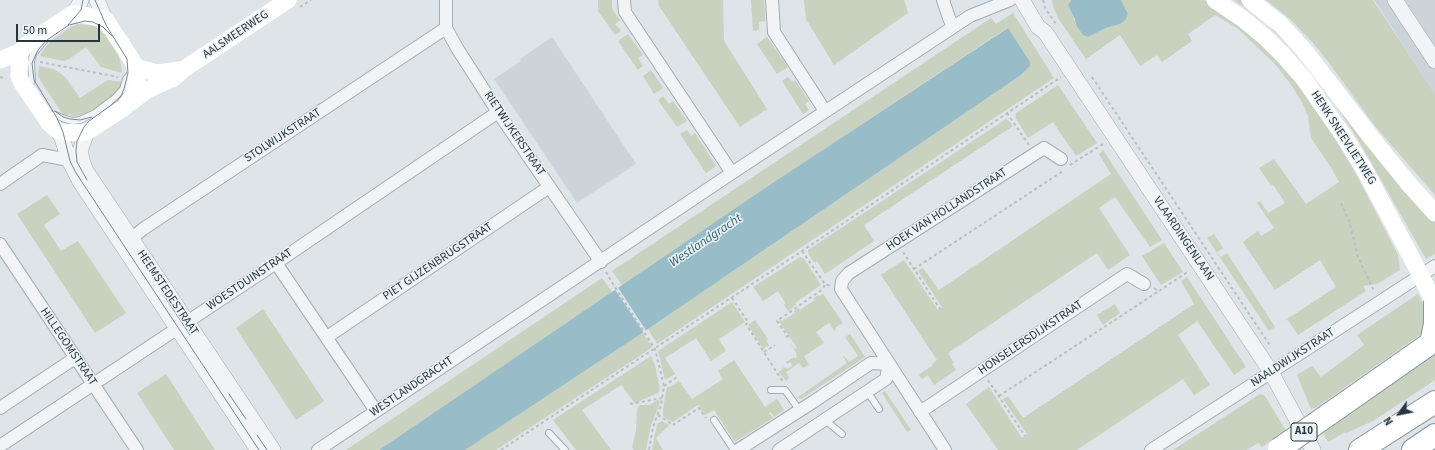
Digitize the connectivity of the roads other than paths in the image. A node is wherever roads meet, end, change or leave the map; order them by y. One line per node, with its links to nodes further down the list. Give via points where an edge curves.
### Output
1 (97, 0): 14 (street)
2 (288, 0): 21 (main road, AALSMEERWEG)
3 (446, 0): 16 (street, RIETWIJKERSTRAAT)
4 (624, 0): 34 (street, via 625,12)
5 (772, 0): 26 (street, via 774,32)
6 (943, 0): 15 (street)
7 (1010, 0): 15 (street, WESTLANDGRACHT, via 970,16)
8 (1022, 0): 17 (street, VLAARDINGENLAAN, via 1038,27)
9 (1031, 0): 17 (street, VLAARDINGENLAAN, via 1044,24)
10 (1216, 0): 45 (main road, HENK SNEEVLIETWEG, bridge, via 1243,19 1284,56 1338,126 1363,167)
11 (1250, 0): 38 (main road, HENK SNEEVLIETWEG, via 1280,24 1304,50 1370,136)
12 (1395, 0): 20 (street)
13 (77, 7): 14 (main road, via 78,14); 18 (main road, via 26,45)
14 (105, 19): 22 (main road, via 132,60)
15 (953, 27): 26 (street, WESTLANDGRACHT)
16 (446, 28): 27 (street, RIETWIJKERSTRAAT); 39 (street, STOLWIJKSTRAAT, via 143,228)
17 (1051, 29): 51 (street, VLAARDINGENLAAN)
18 (25, 58): 19 (main road); 23 (main road); 24 (lane, via 32,80)
19 (0, 60)
20 (1435, 61)
21 (184, 69): 22 (main road, AALSMEERWEG); 25 (main road, AALSMEERWEG, via 168,81 147,90)
22 (131, 73): 25 (main road, via 136,81 135,88); 29 (lane, via 115,98)
23 (9, 75): 24 (main road)
24 (27, 91): 28 (main road)
25 (125, 107): 31 (main road, AALSMEERWEG)
26 (825, 111): 34 (street, WESTLANDGRACHT)
27 (498, 112): 37 (street, RIETWIJKERSTRAAT); 42 (street, WOESTDUINSTRAAT)
28 (42, 113): 29 (lane, via 73,121); 30 (main road, via 48,123)
29 (95, 113): 31 (lane, via 84,124)
30 (57, 130): 31 (main road); 32 (street, HEEMSTEDESTRAAT)
31 (80, 137): 35 (lane, via 75,151); 39 (street, HEEMSTEDESTRAAT, via 85,137 81,148 83,165)
32 (68, 160): 35 (street, HEEMSTEDESTRAAT); 36 (street, via 42,155)
33 (1062, 164): 50 (street, HOEK VAN HOLLANDSTRAAT, via 1044,148 849,273 842,281 841,289)
34 (732, 173): 41 (street, WESTLANDGRACHT)
35 (76, 176): 39 (street, HEEMSTEDESTRAAT)
36 (0, 184)
37 (549, 187): 41 (street, RIETWIJKERSTRAAT); 47 (street, PIET GIJZENBRUGSTRAAT)
38 (1435, 213)
39 (131, 239): 46 (street, HEEMSTEDESTRAAT)
40 (0, 244): 49 (street, HILLEGOMSTRAAT)
41 (601, 262): 59 (street, WESTLANDGRACHT)
42 (276, 263): 46 (street, WOESTDUINSTRAAT); 47 (street)
43 (1435, 266): 51 (street, NAALDWIJKSTRAAT)
44 (1144, 284): 61 (street, HONSELERSDIJKSTRAAT, via 1127,274)
45 (1435, 304): 48 (highway, A10)
46 (182, 325): 52 (street, WOESTDUINSTRAAT); 68 (street, HEEMSTEDESTRAAT); 70 (street, HEEMSTEDESTRAAT)
47 (327, 337): 59 (street)
48 (1433, 341): 78 (highway, A10, bridge)
49 (75, 358): 52 (street, HILLEGOMSTRAAT); 57 (street)
50 (889, 364): 54 (street, via 886,378); 55 (street, via 871,363); 61 (street)
51 (1277, 368): 77 (street, NAALDWIJKSTRAAT); 79 (street, VLAARDINGENLAAN)
52 (94, 385): 67 (street, WOESTDUINSTRAAT); 69 (street, HILLEGOMSTRAAT)
53 (771, 390): 60 (lane, via 786,390)
54 (868, 391): 58 (lane); 63 (street)
55 (813, 402): 60 (street); 63 (street)
56 (1435, 402): 80 (highway)
57 (0, 408)
58 (879, 409)
59 (376, 411): 71 (street, WESTLANDGRACHT)
60 (800, 411): 74 (street)
61 (920, 412): 76 (street)
62 (714, 420): 73 (lane)
63 (825, 420): 65 (lane); 75 (street)
64 (549, 433): 72 (lane)
65 (842, 434)
66 (1435, 435): 81 (highway)
67 (0, 446)
68 (258, 447)
69 (137, 450)
70 (273, 450)
71 (318, 450)
72 (564, 450)
73 (734, 450)
74 (738, 450)
75 (779, 450)
76 (945, 450)
77 (1151, 450)
78 (1279, 450)
79 (1313, 450)
80 (1360, 450)
81 (1413, 450)

